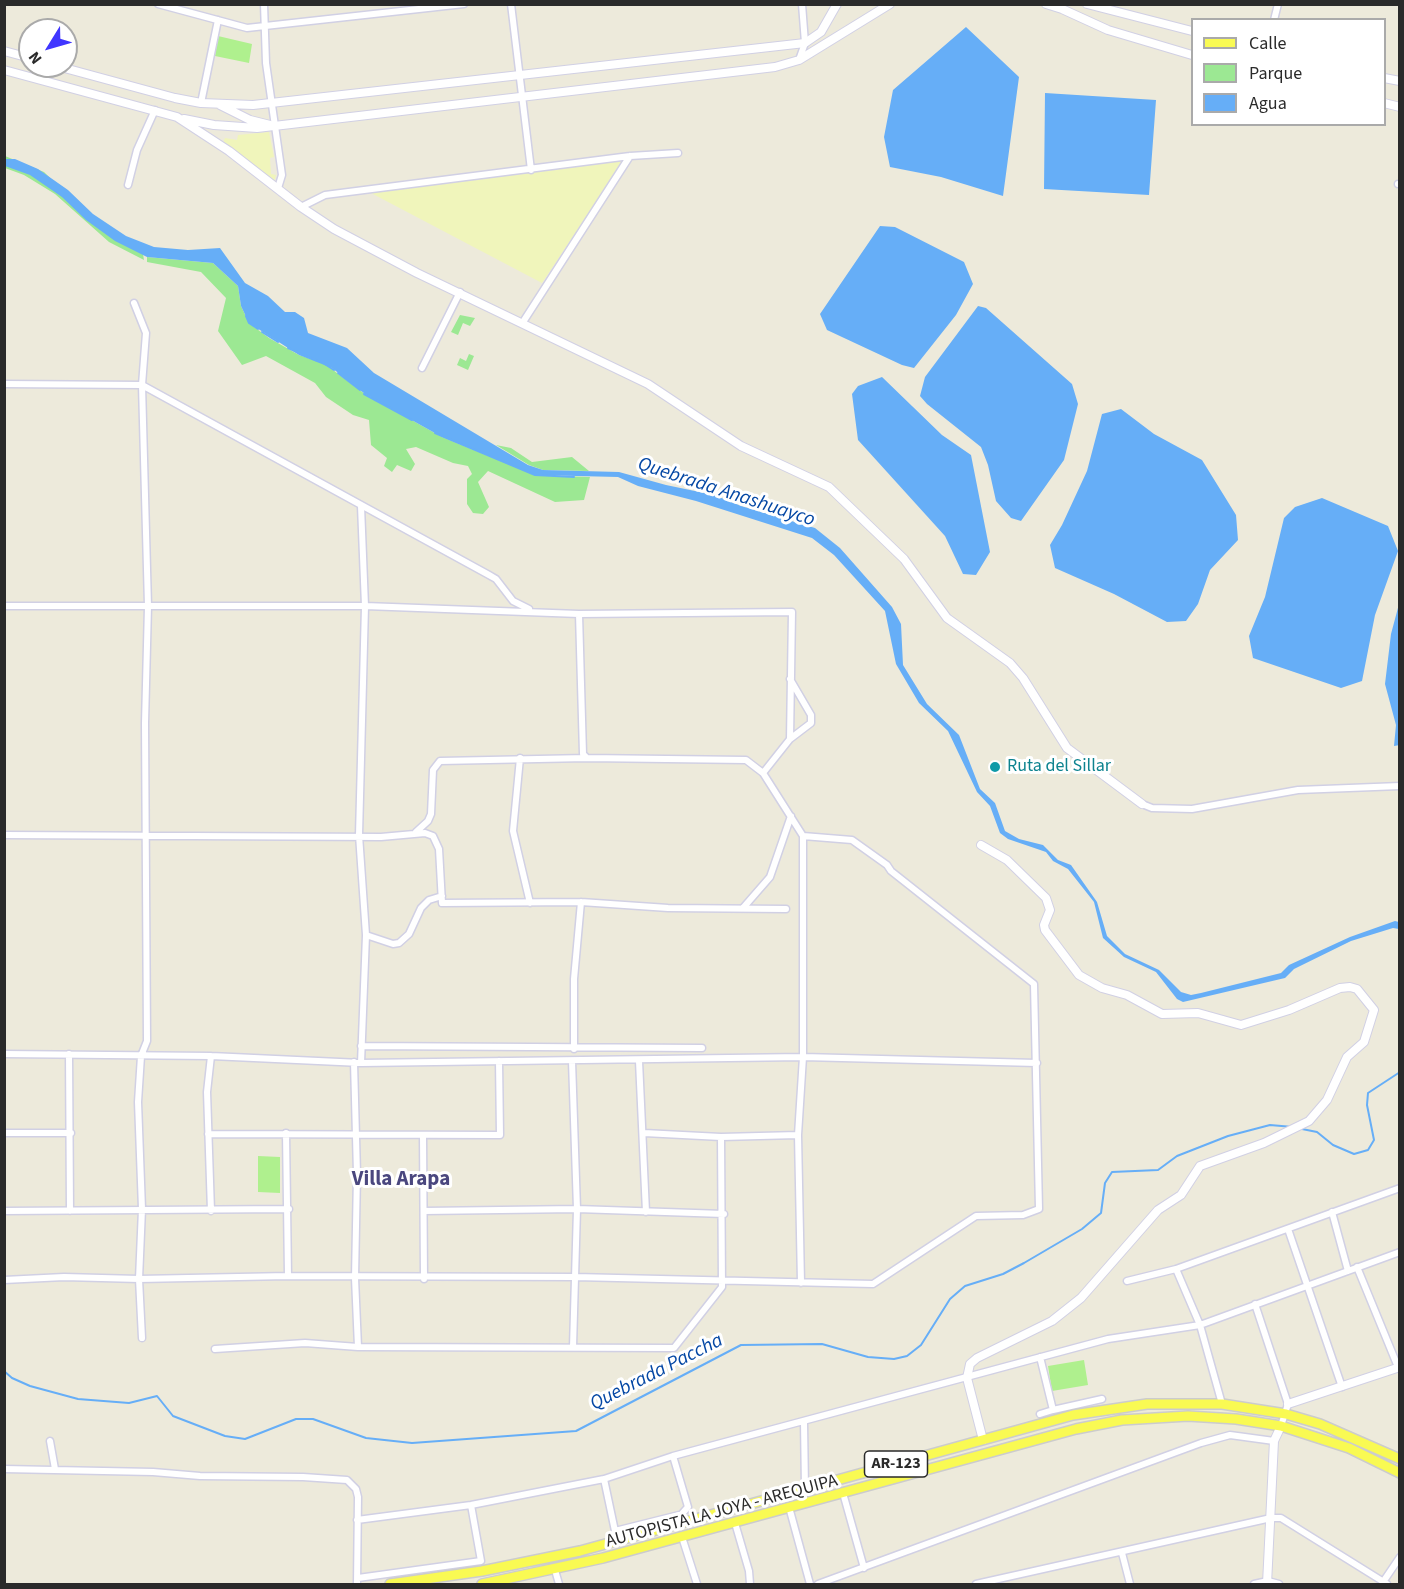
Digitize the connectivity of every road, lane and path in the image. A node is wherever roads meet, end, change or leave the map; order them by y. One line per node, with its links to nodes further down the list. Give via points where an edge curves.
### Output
1 (158, 4): 10 (street)
2 (264, 4): 11 (street)
3 (464, 4): 11 (street)
4 (511, 4): 18 (street)
5 (802, 4): 13 (street)
6 (837, 4): 13 (street, via 821,32)
7 (890, 4): 15 (street)
8 (1046, 4): 14 (street, via 1108,30)
9 (1087, 4): 12 (street)
10 (218, 20): 11 (street, via 247,28); 20 (street)
11 (265, 25): 21 (street)
12 (1191, 31)
13 (805, 43): 15 (street); 18 (street)
14 (1191, 55)
15 (799, 60): 19 (street, via 775,68)
16 (4, 69): 23 (street)
17 (78, 71): 20 (street)
18 (519, 76): 19 (street); 21 (street)
19 (521, 95): 25 (street); 28 (street)
20 (201, 103): 22 (street)
21 (270, 103): 22 (street); 25 (street)
22 (218, 104): 25 (street, via 250,120)
23 (155, 110): 24 (street); 29 (street, via 137,150)
24 (177, 117): 25 (street, via 245,129); 30 (street)
25 (274, 126): 30 (street, via 282,175)
26 (678, 153): 27 (street)
27 (630, 156): 28 (street); 34 (street)
28 (531, 170): 31 (street, via 324,195)
29 (128, 185)
30 (278, 188): 31 (street)
31 (301, 207): 32 (street, via 373,250)
32 (460, 292): 34 (street); 35 (street)
33 (134, 303): 37 (street, via 146,333)
34 (524, 322): 50 (street, via 648,384 755,454 829,487 904,559 947,618 1010,663 1067,748)
35 (422, 368)
36 (4, 384): 37 (street)
37 (142, 385): 38 (street); 40 (street)
38 (361, 506): 41 (street); 42 (street, via 496,579 513,601)
39 (4, 606): 40 (street)
40 (148, 606): 41 (street); 55 (street)
41 (365, 606): 42 (street); 54 (street)
42 (532, 611): 43 (street)
43 (579, 614): 44 (street, via 792,612); 47 (street, via 581,745)
44 (790, 679): 45 (street); 45 (street, via 811,716 811,723)
45 (790, 739): 48 (street)
46 (520, 758): 47 (street); 52 (street, via 446,759 435,764 431,814); 60 (street, via 513,831)
47 (587, 758): 48 (street, via 746,760)
48 (763, 772): 51 (street)
49 (1400, 786): 50 (street, via 1299,790 1192,809)
50 (1142, 804)
51 (791, 816): 56 (street); 61 (street, via 771,877)
52 (416, 832): 54 (street, via 381,837); 58 (street, via 433,836 436,841)
53 (4, 835): 55 (street)
54 (359, 835): 55 (street); 63 (street)
55 (146, 836): 69 (street, via 147,1041)
56 (803, 836): 71 (street); 77 (street, via 852,840 1034,984)
57 (981, 845): 121 (street, via 1008,860 1046,898 1050,910 1045,930 1079,975 1162,1014 1198,1012 1240,1025 1340,988 1357,989 1374,1010 1364,1042 1347,1057 1327,1100 1309,1121 1264,1143 1200,1166 1181,1195 1158,1210 1081,1298 1052,1321 977,1358 970,1365)
58 (442, 896): 60 (street, via 442,903); 63 (street, via 421,908 410,934 399,943)
59 (581, 902): 60 (street); 61 (street); 66 (street, via 574,979)
60 (530, 903)
61 (743, 908): 62 (street)
62 (786, 909)
63 (366, 935): 64 (street)
64 (361, 1046): 66 (street); 76 (street)
65 (702, 1048): 66 (street)
66 (574, 1049)
67 (4, 1054): 68 (street)
68 (69, 1054): 69 (street); 79 (street)
69 (141, 1056): 70 (street); 88 (street, via 138,1102)
70 (211, 1056): 75 (street); 82 (street)
71 (803, 1057): 74 (street); 77 (street); 85 (street)
72 (499, 1061): 73 (street); 76 (street); 83 (street, via 500,1135)
73 (572, 1061): 74 (street); 90 (street)
74 (639, 1061): 81 (street)
75 (354, 1062): 76 (street); 84 (street)
76 (361, 1063)
77 (1038, 1063): 111 (street, via 1039,1209 1023,1215 976,1216 873,1284)
78 (4, 1133): 79 (street)
79 (71, 1133): 92 (street)
80 (286, 1133): 82 (street); 84 (street); 89 (street)
81 (644, 1133): 86 (street); 95 (street)
82 (208, 1134): 93 (street)
83 (423, 1134): 84 (street); 94 (street)
84 (355, 1135): 105 (street)
85 (798, 1135): 86 (street); 111 (street)
86 (721, 1137): 97 (street)
87 (1400, 1188): 96 (street)
88 (142, 1209): 92 (street); 93 (street); 108 (street)
89 (289, 1209): 93 (street); 103 (street)
90 (577, 1209): 94 (street); 95 (street); 104 (street)
91 (4, 1211): 92 (street)
92 (70, 1211)
93 (211, 1211)
94 (424, 1211): 106 (street)
95 (646, 1212): 97 (street)
96 (1332, 1212): 98 (street); 102 (street)
97 (724, 1214): 110 (street)
98 (1288, 1229): 101 (street); 112 (street)
99 (1400, 1252): 100 (street)
100 (1357, 1267): 102 (street); 120 (street)
101 (1176, 1269): 109 (street); 114 (street)
102 (1347, 1271): 112 (street)
103 (288, 1276): 105 (street); 108 (street)
104 (575, 1277): 106 (street); 110 (street); 117 (street)
105 (355, 1278): 106 (street); 116 (street)
106 (424, 1279)
107 (4, 1280): 108 (street)
108 (139, 1280): 115 (street)
109 (1127, 1281)
110 (723, 1282): 111 (street); 117 (street, via 674,1348)
111 (801, 1283)
112 (1307, 1286): 113 (street); 122 (street)
113 (1255, 1304): 114 (street); 125 (street)
114 (1200, 1325): 119 (street, via 1108,1339); 124 (street)
115 (142, 1338)
116 (358, 1347): 117 (street); 118 (street, via 305,1343)
117 (573, 1347)
118 (215, 1349)
119 (1040, 1358): 121 (street); 126 (street)
120 (1399, 1367): 122 (street)
121 (967, 1378): 129 (street); 131 (street)
122 (1342, 1387): 125 (street)
123 (1102, 1399): 126 (street)
124 (1222, 1404): 128 (main road, AUTOPISTA LA JOYA - AREQUIPA / AR-123); 131 (main road, AUTOPISTA LA JOYA - AREQUIPA / AR-123, via 1147,1404 1106,1409)
125 (1288, 1404): 128 (street)
126 (1053, 1410): 127 (street)
127 (1040, 1414)
128 (1286, 1414): 130 (street); 135 (main road, AUTOPISTA LA JOYA - AREQUIPA / AR-123, via 1320,1424)
129 (804, 1422): 134 (street); 140 (street)
130 (1281, 1426): 133 (street); 138 (main road, AUTOPISTA LA JOYA - AREQUIPA / AR-123, via 1330,1440); 141 (main road, AUTOPISTA LA JOYA - AREQUIPA / AR-123, via 1188,1416 1122,1420)
131 (983, 1440): 140 (main road, AUTOPISTA LA JOYA - AREQUIPA / AR-123)
132 (50, 1441): 137 (street)
133 (1274, 1441): 144 (street); 151 (street, via 1230,1435 1201,1443)
134 (673, 1456): 139 (street); 146 (street, via 688,1507)
135 (1400, 1459)
136 (4, 1469): 137 (street)
137 (55, 1469): 145 (street, via 347,1480 356,1489)
138 (1400, 1473)
139 (604, 1479): 142 (street); 146 (street, via 615,1531)
140 (805, 1489): 146 (main road, AUTOPISTA LA JOYA - AREQUIPA / AR-123)
141 (843, 1493): 143 (main road, AUTOPISTA LA JOYA - AREQUIPA / AR-123); 151 (street)
142 (471, 1505): 145 (street); 153 (street, via 481,1561)
143 (789, 1507): 147 (main road, AUTOPISTA LA JOYA - AREQUIPA / AR-123); 162 (street)
144 (1271, 1518): 149 (street); 155 (street); 156 (street, via 1281,1518)
145 (357, 1520): 153 (street)
146 (679, 1520): 157 (main road, AUTOPISTA LA JOYA - AREQUIPA / AR-123, via 524,1563)
147 (735, 1522): 148 (main road, AUTOPISTA LA JOYA - AREQUIPA / AR-123); 161 (street)
148 (682, 1537): 152 (main road, AUTOPISTA LA JOYA - AREQUIPA / AR-123); 160 (street)
149 (1122, 1553): 154 (street); 165 (street)
150 (1400, 1557): 156 (street)
151 (864, 1568): 163 (street)
152 (555, 1570): 158 (main road, AUTOPISTA LA JOYA - AREQUIPA / AR-123); 159 (street)
153 (357, 1581)
154 (989, 1583): 164 (street)
155 (1268, 1583): 166 (street); 167 (street)
156 (1385, 1583)
157 (390, 1584)
158 (482, 1584)
159 (559, 1584)
160 (697, 1584)
161 (750, 1584)
162 (810, 1584)
163 (818, 1584)
164 (976, 1584)
165 (1130, 1584)
166 (1254, 1584)
167 (1279, 1584)

